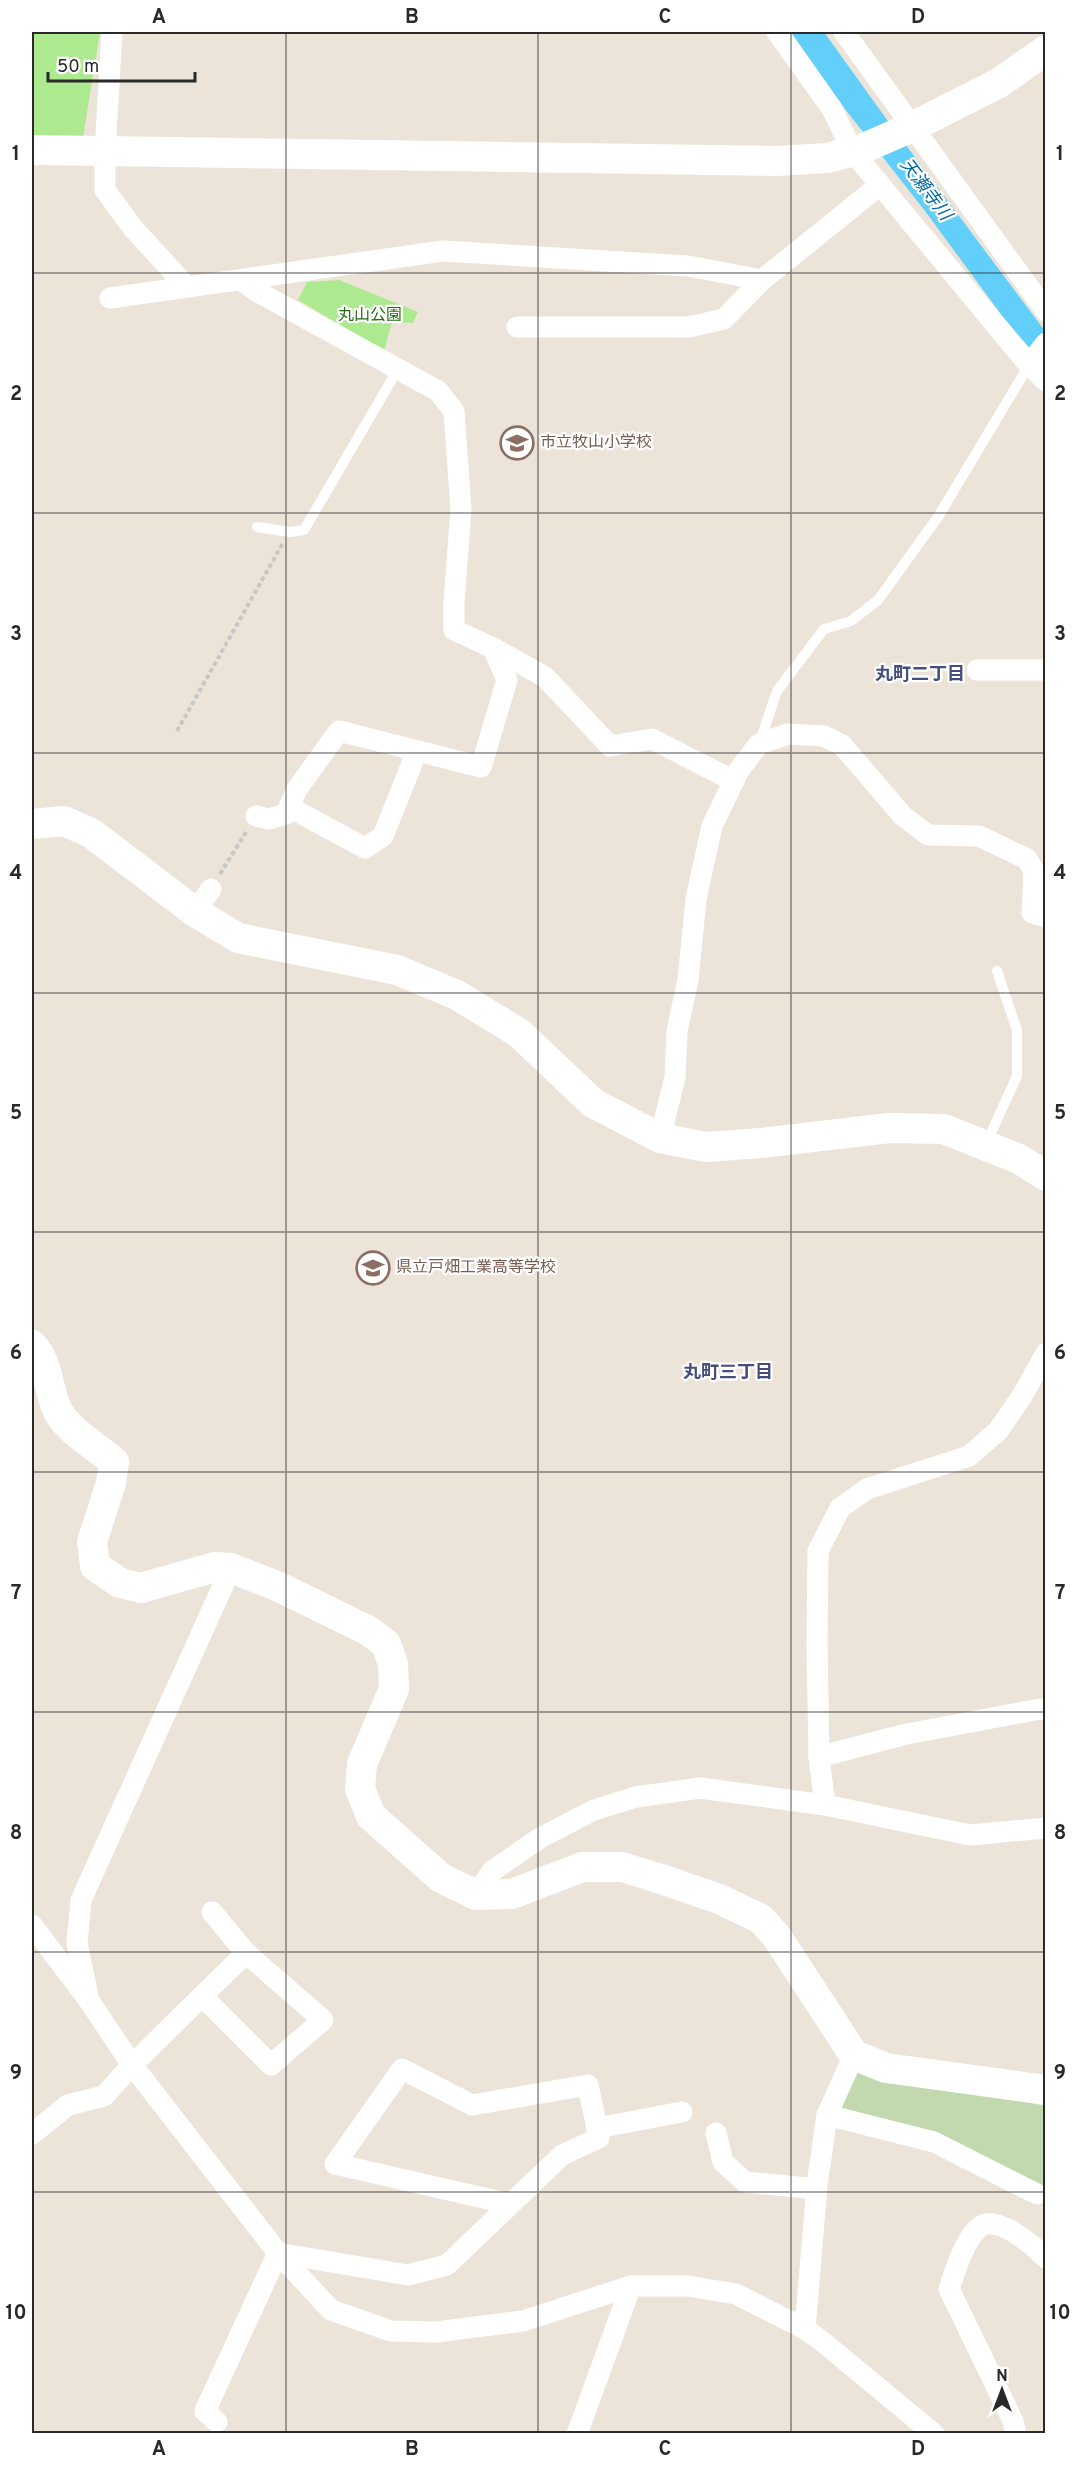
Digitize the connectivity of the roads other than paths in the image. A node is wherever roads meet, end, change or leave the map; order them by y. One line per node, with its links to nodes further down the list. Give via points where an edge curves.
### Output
1 (112, 32): 8 (street)
2 (777, 32): 7 (street)
3 (844, 32): 5 (street)
4 (1046, 50): 5 (street, via 999,83)
5 (906, 129): 7 (street); 14 (street)
6 (32, 150): 8 (street)
7 (859, 150): 8 (street, via 828,158 776,161); 9 (street)
8 (105, 152): 12 (street, via 105,190 133,228)
9 (880, 185): 11 (street); 17 (street)
10 (242, 280): 11 (street, via 443,251 688,266); 12 (street); 18 (street)
11 (762, 280): 15 (street, via 724,319 689,327)
12 (186, 286): 13 (street)
13 (110, 297)
14 (1046, 312)
15 (517, 327)
16 (1046, 343): 17 (street)
17 (1029, 365): 19 (street); 24 (lane, via 938,517 878,600 851,621 824,629 777,691)
18 (398, 369): 20 (lane, via 304,530); 21 (street, via 438,391 454,411 461,508 454,630)
19 (1046, 381)
20 (258, 527)
21 (493, 648): 25 (street, via 507,680 481,767); 26 (street, via 545,677 610,746 652,740)
22 (977, 670): 23 (street)
23 (1046, 670)
24 (759, 744): 26 (street); 30 (street, via 788,734 824,736 842,745 903,816 928,836 979,836 1027,859 1034,871 1032,913)
25 (417, 751): 27 (street, via 339,731 297,789); 27 (street, via 383,836 365,848)
26 (734, 781): 32 (street, via 712,826 696,898 688,980 677,1031 675,1078)
27 (289, 807): 28 (street, via 286,814 269,819)
28 (256, 816)
29 (32, 824): 32 (street, via 64,821 91,833 203,900 238,938 397,970 457,994 519,1033 593,1103)
30 (1046, 917)
31 (997, 971): 33 (lane, via 1017,1030 1017,1076)
32 (660, 1138): 33 (street, via 706,1147 889,1128 944,1129)
33 (985, 1146): 34 (street)
34 (1046, 1176)
35 (32, 1345): 37 (street, via 45,1368 57,1410 65,1423 114,1462 92,1542 95,1566 120,1583 141,1588 215,1567)
36 (1046, 1353): 39 (street, via 998,1431 969,1456 867,1489 840,1508 818,1551)
37 (231, 1568): 42 (street, via 369,1631 386,1644 393,1664 394,1689 362,1764 360,1789 371,1816 441,1878); 47 (street, via 81,1900 77,1943)
38 (1046, 1710): 39 (street, via 902,1735)
39 (819, 1756): 40 (street)
40 (825, 1804): 41 (street, via 970,1835); 42 (street, via 700,1788 636,1797 594,1810 540,1838 492,1871)
41 (1046, 1828)
42 (476, 1895): 48 (street, via 512,1894 582,1867 622,1867 719,1899 761,1919 777,1936)
43 (212, 1912): 45 (street)
44 (32, 1925): 47 (street)
45 (246, 1953): 46 (street); 46 (street, via 323,2020 271,2065)
46 (202, 1996): 49 (street)
47 (90, 2002): 49 (street)
48 (854, 2055): 50 (street, via 886,2068); 52 (street)
49 (132, 2065): 55 (street, via 104,2096 68,2105); 59 (street)
50 (1046, 2090)
51 (682, 2112): 53 (street)
52 (826, 2115): 56 (street); 57 (street, via 934,2142)
53 (597, 2128): 58 (street, via 599,2138 562,2155); 58 (street, via 588,2085 472,2105 402,2069 334,2164)
54 (716, 2133): 56 (street, via 723,2162 745,2182)
55 (32, 2134)
56 (817, 2189): 62 (street)
57 (1036, 2194)
58 (510, 2204): 59 (street, via 447,2265 408,2275)
59 (278, 2253): 61 (street, via 331,2310 391,2331 436,2332 523,2321); 63 (street, via 205,2411)
60 (1046, 2258): 66 (street, via 1009,2229 987,2224 964,2248 949,2289)
61 (631, 2286): 62 (street, via 688,2286 736,2295); 64 (street)
62 (805, 2330): 65 (street)
63 (217, 2422)
64 (577, 2433)
65 (934, 2433)
66 (1016, 2433)

